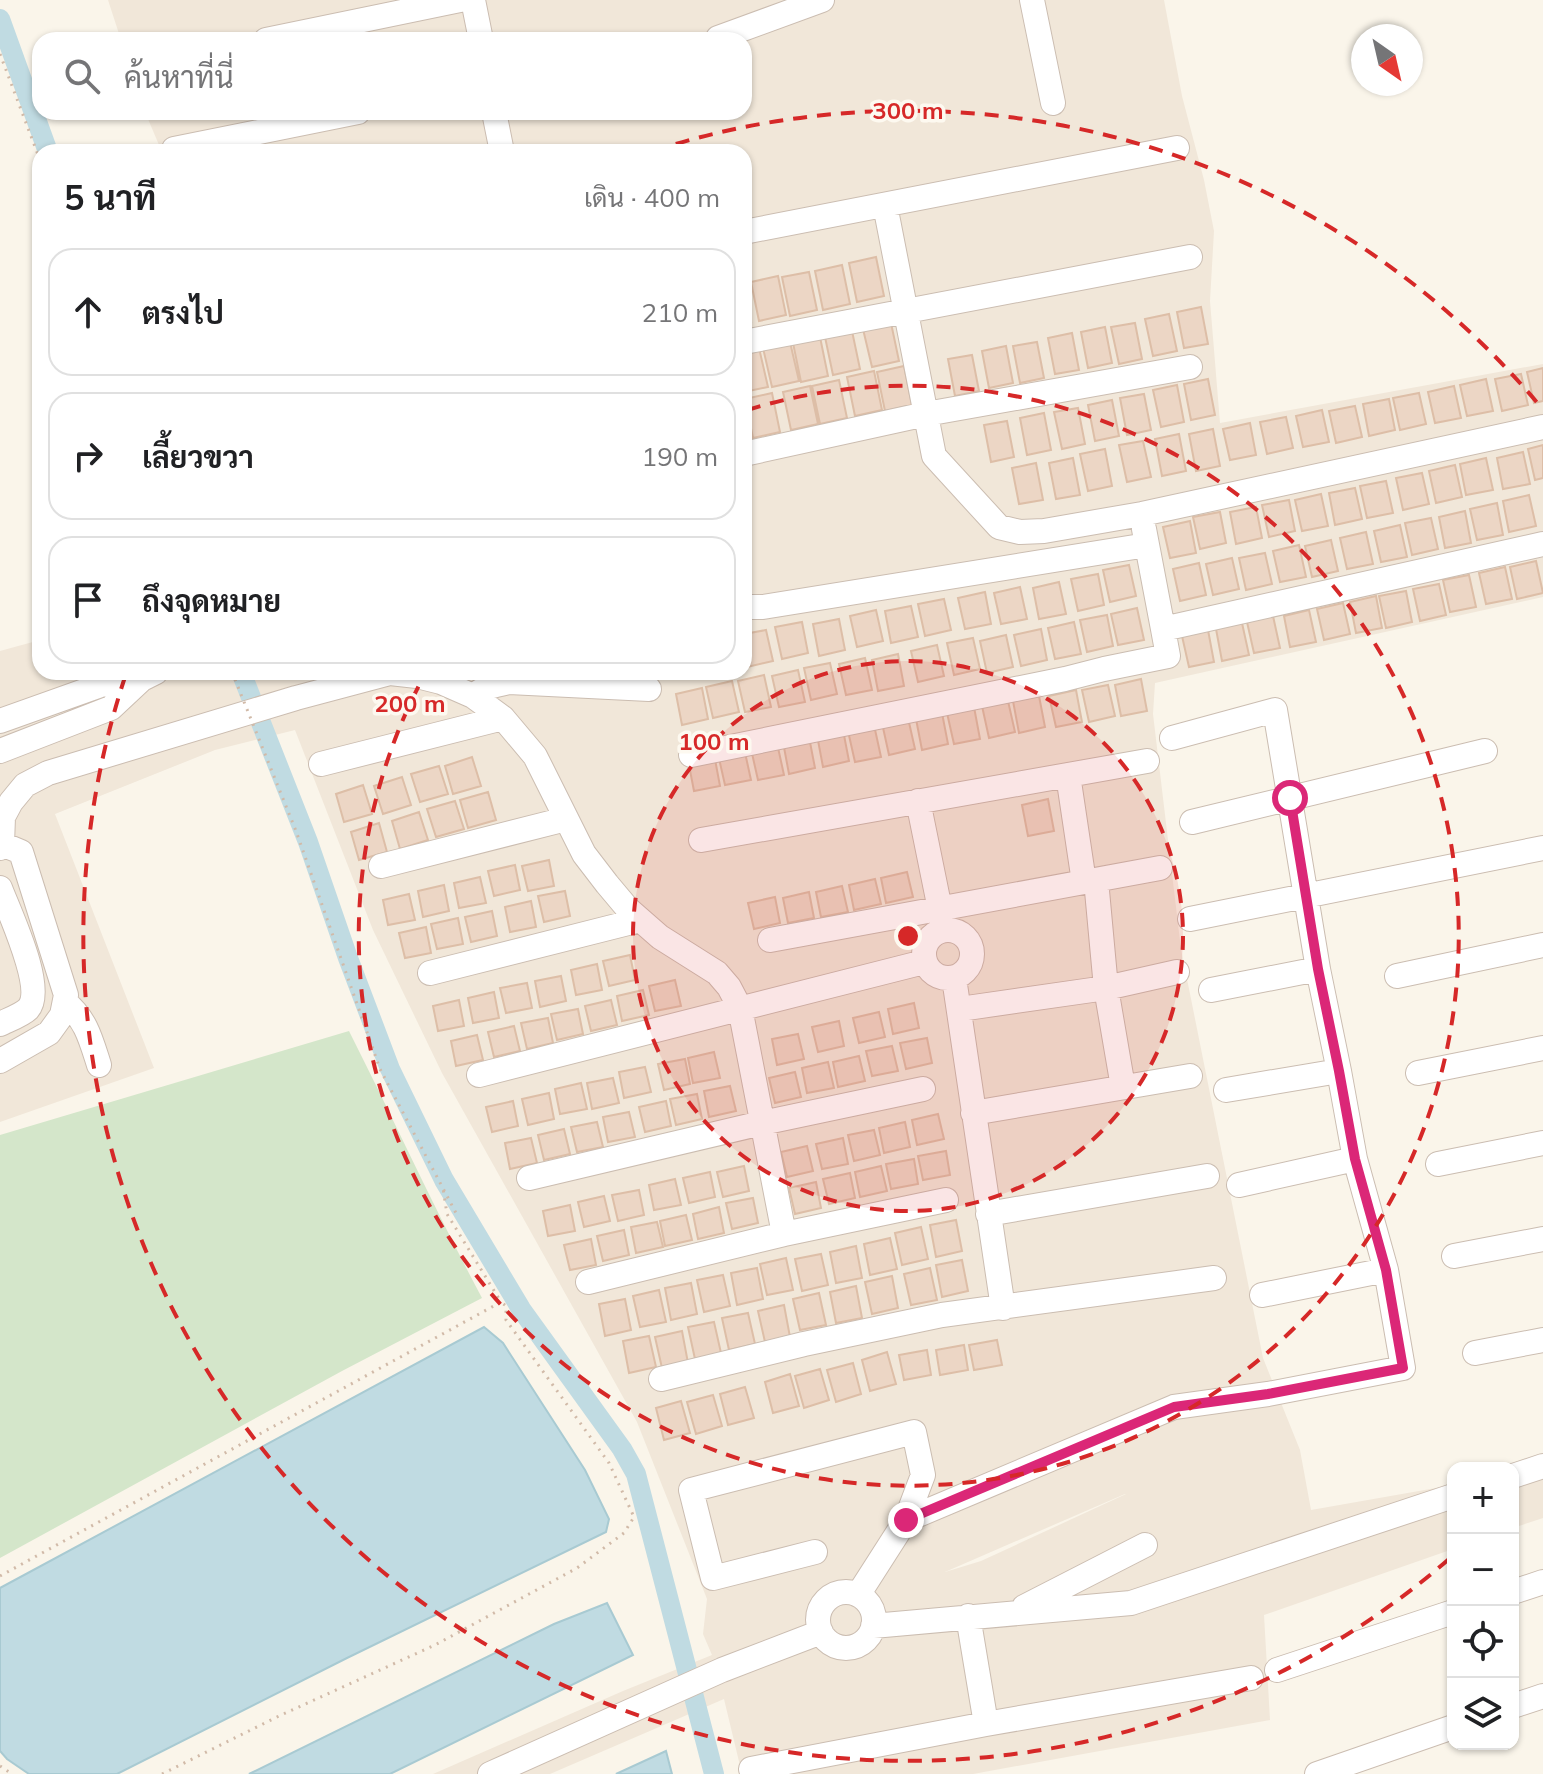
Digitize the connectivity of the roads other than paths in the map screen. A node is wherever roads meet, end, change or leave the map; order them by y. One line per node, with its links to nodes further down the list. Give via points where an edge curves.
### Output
1 (460, 0): 5 (street)
2 (473, 0): 6 (street)
3 (822, 0): 7 (street)
4 (1032, 0): 8 (street)
5 (305, 32)
6 (479, 32)
7 (734, 32)
8 (1053, 103)
9 (318, 120): 11 (street)
10 (496, 120): 12 (street)
11 (199, 144)
12 (500, 144)
13 (1177, 148): 14 (street)
14 (885, 205): 15 (street); 17 (street)
15 (752, 230)
16 (1190, 257): 17 (street)
17 (905, 311): 18 (street); 20 (street)
18 (752, 340)
19 (1190, 367): 20 (street)
20 (926, 414): 22 (street); 23 (street, via 934,456 999,527 1044,531)
21 (1543, 427): 23 (street)
22 (752, 452)
23 (1142, 514): 25 (street)
24 (1543, 544): 27 (street)
25 (1147, 545): 26 (street); 27 (street)
26 (752, 607)
27 (1163, 629): 39 (street, via 1168,656)
28 (128, 680): 35 (street)
29 (144, 680): 37 (street, via 111,708)
30 (364, 680): 48 (street, via 48,773 25,785 11,802 3,817)
31 (433, 680): 33 (street)
32 (649, 689): 33 (street, via 509,682)
33 (473, 696): 34 (street)
34 (503, 718): 41 (street); 45 (street, via 535,756)
35 (0, 721)
36 (1172, 738): 43 (street, via 1275,710)
37 (0, 751)
38 (1485, 751): 43 (street)
39 (691, 755)
40 (1147, 761): 42 (street)
41 (321, 764)
42 (1068, 775): 44 (street); 52 (street)
43 (1290, 798): 46 (street); 54 (street)
44 (918, 801): 47 (street); 57 (street)
45 (566, 819): 50 (street); 56 (street, via 584,854)
46 (1192, 822)
47 (701, 840)
48 (1, 846): 68 (street, via 21,852)
49 (1543, 848): 54 (street)
50 (381, 866)
51 (1160, 868): 52 (street)
52 (1090, 881): 57 (street); 66 (street)
53 (0, 888): 71 (street, via 34,994 28,1009)
54 (1306, 896): 55 (street); 61 (street)
55 (1190, 919)
56 (640, 920): 63 (street); 69 (street, via 717,973)
57 (942, 920): 58 (street); 60 (street, via 924,948); 65 (street, via 968,940 972,953 969,967)
58 (770, 940)
59 (1543, 945): 64 (street)
60 (924, 962): 65 (street, via 933,974); 69 (street)
61 (1318, 969): 67 (street); 76 (street)
62 (1177, 972): 66 (street)
63 (430, 973)
64 (1397, 976)
65 (954, 978): 70 (street)
66 (1106, 988): 70 (street); 80 (street)
67 (1211, 990)
68 (65, 1002): 72 (street, via 49,1033); 75 (street, via 82,1019)
69 (740, 1008): 78 (street); 84 (street)
70 (960, 1009): 83 (street)
71 (5, 1022): 72 (street)
72 (27, 1046): 74 (street)
73 (1543, 1048): 77 (street)
74 (0, 1061)
75 (99, 1065)
76 (1339, 1071): 82 (street); 86 (street)
77 (1418, 1073)
78 (479, 1075)
79 (1190, 1076): 80 (street)
80 (1123, 1087): 83 (street)
81 (923, 1089): 84 (street)
82 (1226, 1090)
83 (973, 1113): 92 (street)
84 (762, 1123): 89 (street); 93 (street)
85 (1543, 1143): 87 (street)
86 (1355, 1159): 90 (street); 96 (street)
87 (1438, 1164)
88 (1207, 1176): 92 (street)
89 (529, 1178)
90 (1239, 1185)
91 (946, 1200): 93 (street)
92 (988, 1214): 100 (street)
93 (784, 1234): 98 (street)
94 (1543, 1239): 95 (street)
95 (1454, 1256)
96 (1386, 1270): 99 (street); 107 (street, via 1403,1368 1174,1407)
97 (1214, 1278): 100 (street)
98 (588, 1282)
99 (1262, 1295)
100 (1003, 1308): 103 (street, via 942,1315)
101 (1543, 1340): 102 (street)
102 (1475, 1353)
103 (661, 1379)
104 (1543, 1466): 105 (street)
105 (1519, 1474)
106 (1447, 1498): 113 (street, via 1131,1603)
107 (906, 1520): 109 (street, via 923,1475 914,1432 691,1490 713,1578); 112 (street)
108 (1145, 1545): 113 (street)
109 (815, 1552)
110 (1543, 1582): 111 (street)
111 (1519, 1590)
112 (858, 1595): 116 (street, via 871,1608); 117 (street, via 840,1592 824,1602 818,1619)
113 (1011, 1613): 115 (street)
114 (1447, 1614): 118 (street)
115 (968, 1616): 116 (street); 122 (street)
116 (873, 1626): 117 (street, via 864,1641 847,1647 830,1643)
117 (821, 1632): 126 (street, via 722,1670)
118 (1277, 1670)
119 (1251, 1678): 122 (street)
120 (1543, 1696): 121 (street)
121 (1519, 1704)
122 (986, 1724): 124 (street)
123 (1447, 1729): 125 (street)
124 (751, 1769)
125 (1322, 1773)
126 (490, 1774)

